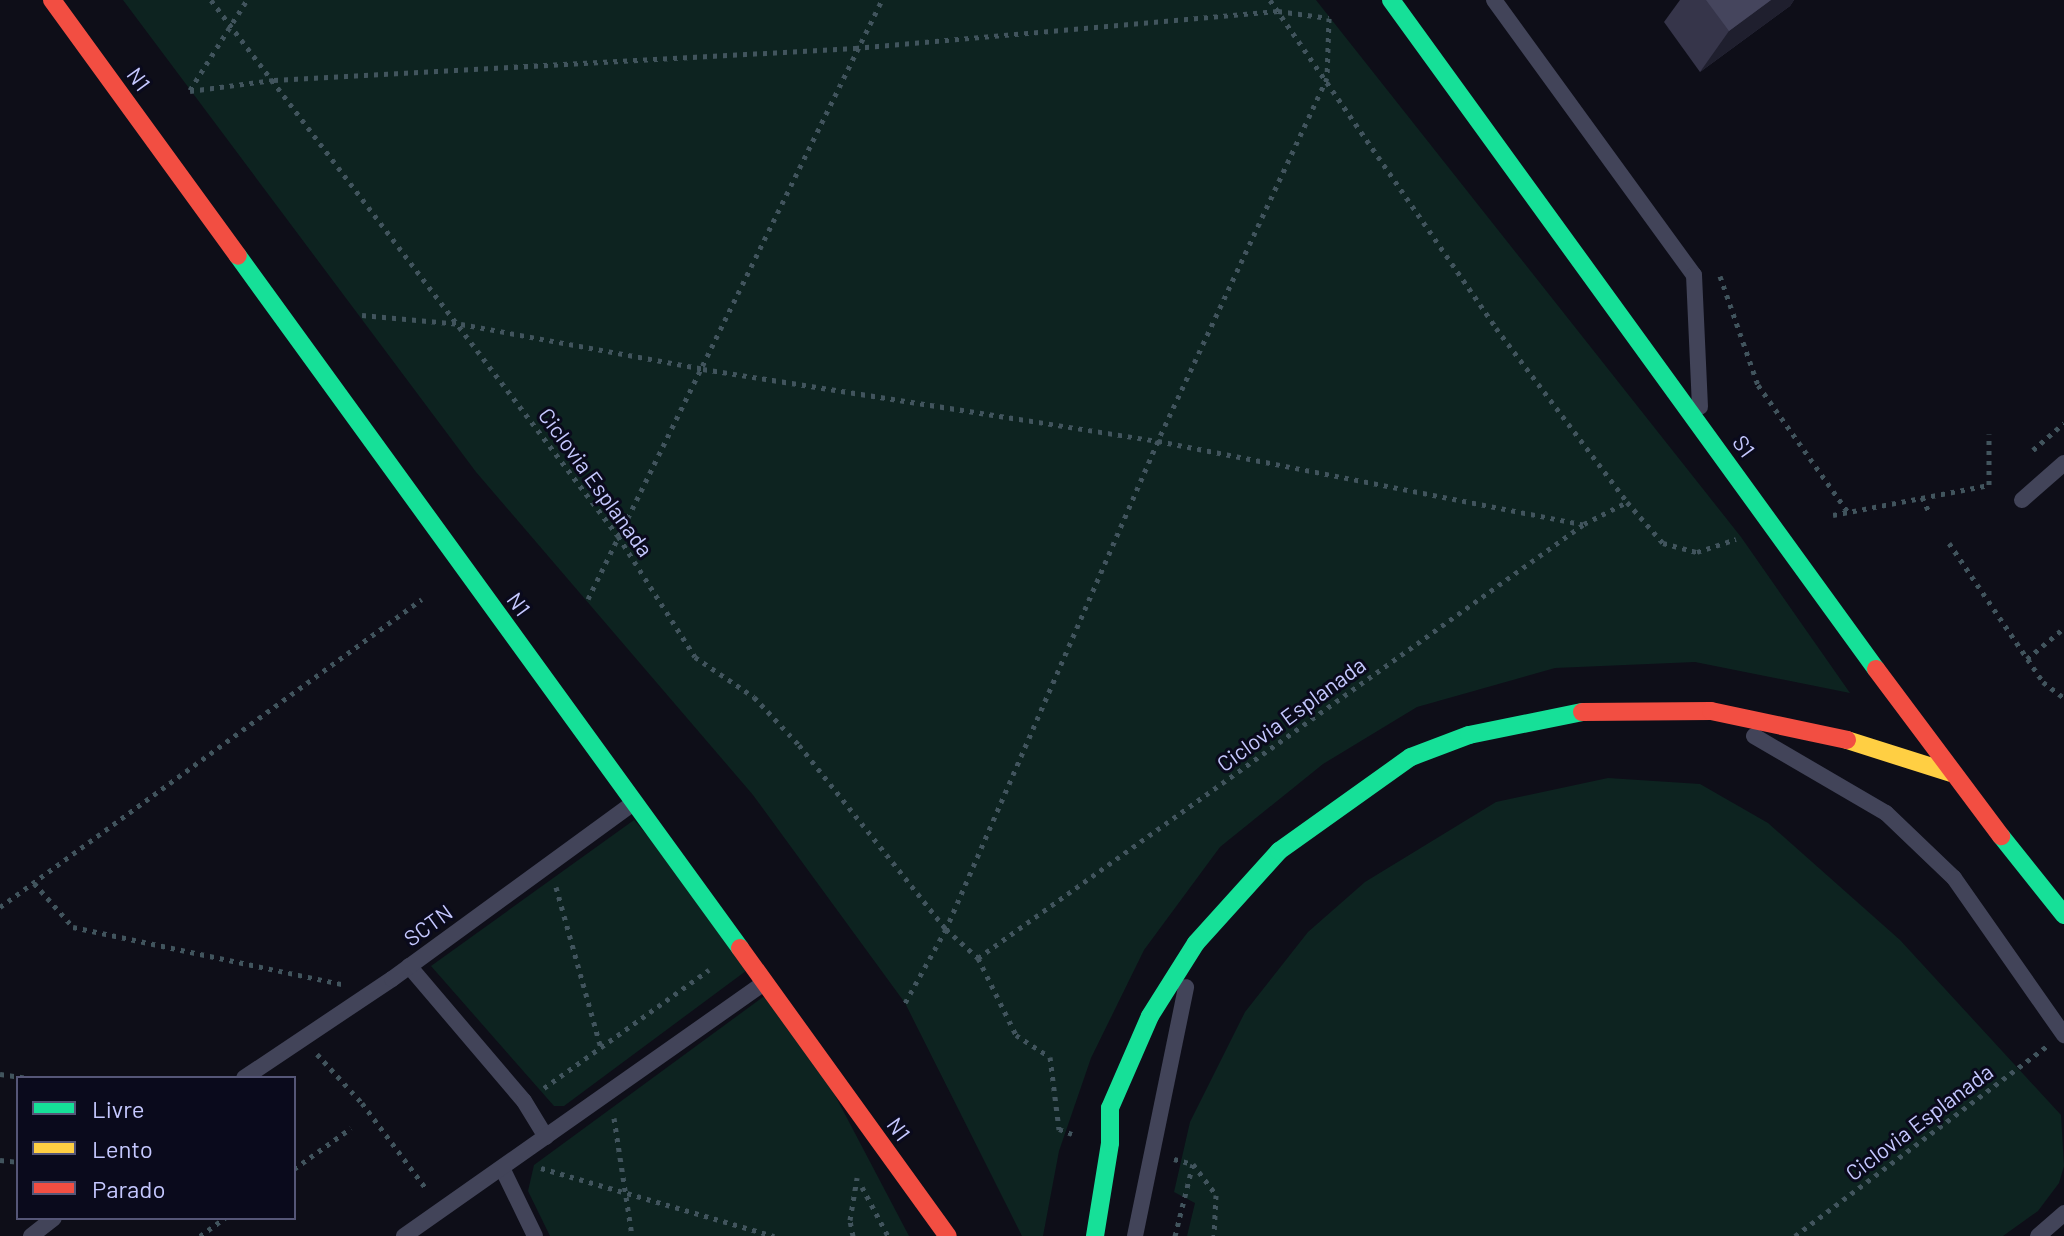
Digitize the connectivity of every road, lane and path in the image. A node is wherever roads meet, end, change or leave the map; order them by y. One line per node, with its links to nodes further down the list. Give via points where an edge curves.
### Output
1 (52, 0): 38 (highway, N1)
2 (211, 0): 9 (path, Ciclovia Esplanada)
3 (247, 0): 9 (path)
4 (882, 0): 10 (path)
5 (1270, 0): 8 (path)
6 (1391, 0): 17 (highway, S1)
7 (1494, 0): 17 (lane, via 1694,275)
8 (1278, 11): 10 (path); 11 (path); 11 (path, via 1329,18)
9 (231, 26): 12 (path, Ciclovia Esplanada); 12 (path, via 190,91)
10 (855, 48): 12 (path); 15 (path)
11 (1327, 78): 19 (path); 24 (path, via 1496,328)
12 (274, 80): 14 (path, Ciclovia Esplanada)
13 (362, 315): 14 (path)
14 (461, 324): 15 (path); 29 (path, Ciclovia Esplanada)
15 (703, 369): 19 (path); 29 (path)
16 (2064, 423): 20 (path)
17 (1702, 429): 28 (highway, S1)
18 (1989, 434): 22 (path, via 1989,485)
19 (1158, 441): 27 (path); 43 (path)
20 (2033, 450)
21 (2064, 463): 23 (lane)
22 (1922, 497): 25 (path); 26 (path)
23 (2022, 500)
24 (1627, 502): 27 (path, Ciclovia Esplanada); 28 (path, via 1663,543 1697,552)
25 (1929, 512)
26 (1833, 515)
27 (1584, 524): 45 (path, Ciclovia Esplanada)
28 (1777, 532): 37 (highway, S1)
29 (618, 536): 32 (path); 43 (path, Ciclovia Esplanada, via 695,657 754,697 799,745)
30 (1949, 543): 34 (path)
31 (422, 599): 40 (path)
32 (588, 599)
33 (2064, 628): 34 (path)
34 (2027, 659): 35 (path)
35 (2064, 698)
36 (1711, 711): 37 (highway, via 1871,745); 44 (highway, via 1562,712 1469,735 1411,757 1279,851); 51 (lane, via 1886,813 1954,878)
37 (1951, 773): 42 (highway, S1)
38 (633, 803): 47 (lane, SCTN); 49 (highway, N1)
39 (554, 878): 52 (path)
40 (34, 883): 41 (path); 48 (path, via 73,927)
41 (0, 907)
42 (2064, 915)
43 (946, 929): 45 (path, Ciclovia Esplanada); 50 (path)
44 (1196, 943): 77 (highway, via 1150,1016 1110,1108 1110,1143); 78 (lane)
45 (978, 958): 58 (path, Ciclovia Esplanada, via 1016,1035 1050,1057 1059,1129)
46 (717, 965): 52 (path)
47 (409, 966): 54 (lane, SCTN); 59 (lane, via 524,1101)
48 (342, 984)
49 (765, 984): 59 (lane, via 752,987); 76 (highway, N1)
50 (905, 1003)
51 (2064, 1035): 81 (path, Ciclovia Esplanada)
52 (601, 1048): 55 (path)
53 (314, 1050): 64 (path, via 362,1103)
54 (247, 1076)
55 (544, 1088)
56 (612, 1108): 65 (path)
57 (351, 1128): 61 (path)
58 (1072, 1134)
59 (546, 1137): 62 (lane)
60 (534, 1165): 65 (path)
61 (296, 1168)
62 (503, 1170): 69 (lane); 72 (lane)
63 (857, 1178): 75 (path, via 850,1220)
64 (427, 1190)
65 (626, 1190): 73 (path); 74 (path)
66 (2064, 1213): 82 (lane)
67 (51, 1220): 70 (lane)
68 (222, 1220): 71 (path)
69 (413, 1234)
70 (31, 1236)
71 (200, 1236)
72 (535, 1236)
73 (632, 1236)
74 (774, 1236)
75 (853, 1236)
76 (948, 1236)
77 (1095, 1236)
78 (1135, 1236)
79 (1175, 1236): 80 (path, via 1193,1164 1216,1195)
80 (1214, 1236)
81 (1795, 1236)
82 (2038, 1236)

